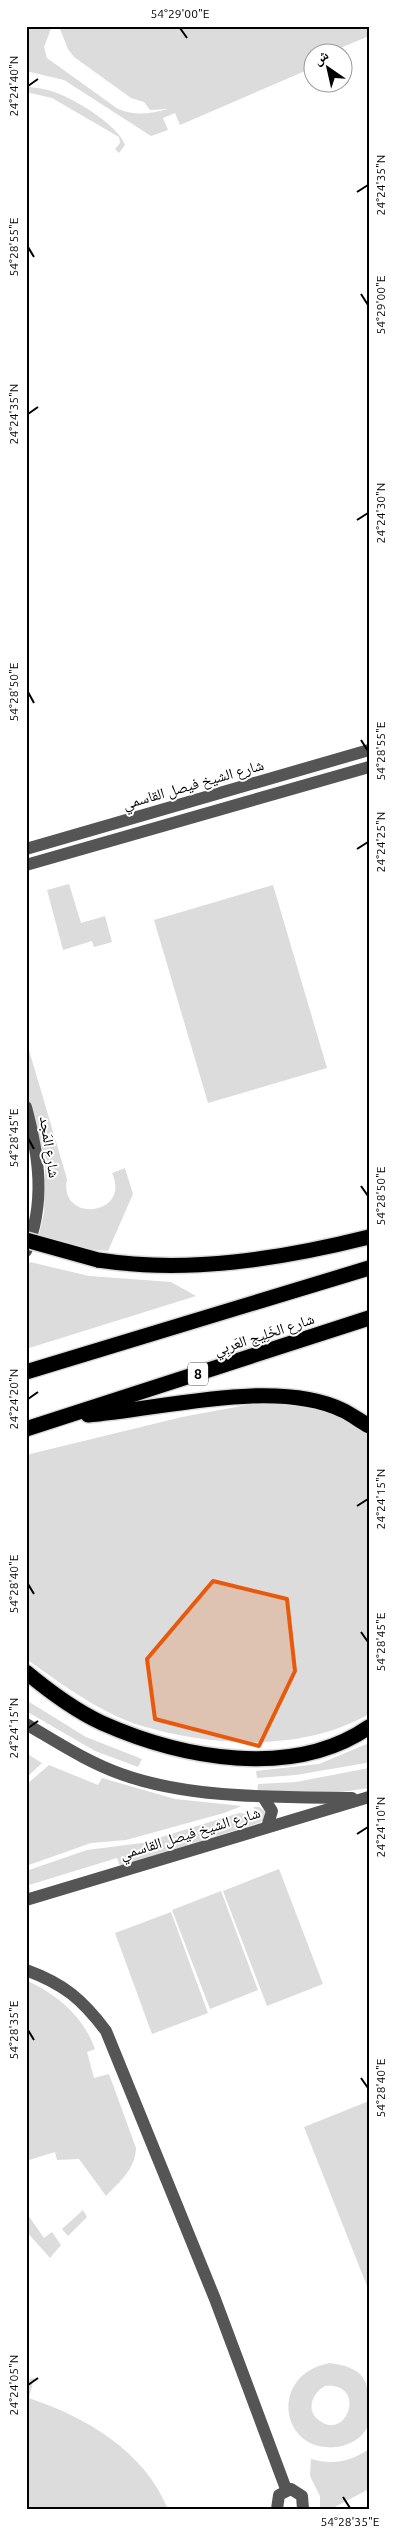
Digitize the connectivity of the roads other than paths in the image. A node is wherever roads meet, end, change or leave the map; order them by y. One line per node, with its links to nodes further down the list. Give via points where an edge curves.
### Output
1 (369, 750): 3 (street, شارع الشيخ فيصل القاسمي)
2 (369, 766): 4 (street)
3 (26, 849)
4 (26, 865)
5 (26, 1107): 8 (street, شارع المَجد, via 37,1153 40,1194)
6 (369, 1237): 7 (highway, bridge, via 236,1262 166,1267 98,1260)
7 (26, 1240)
8 (26, 1251)
9 (369, 1268): 11 (highway)
10 (369, 1318): 12 (highway, شارع الخَلِيج العَربِي / 8)
11 (26, 1372)
12 (64, 1417): 13 (highway, via 269,1395 308,1400 341,1410); 14 (highway, شارع الخَلِيج العَربِي / 8)
13 (369, 1426)
14 (26, 1428)
15 (26, 1672): 17 (highway, via 58,1698 101,1722 180,1749 224,1756 270,1758 332,1746)
16 (26, 1724): 18 (street, شارع الشيخ فيصل القاسمي, via 85,1758 122,1774 168,1786)
17 (369, 1727)
18 (263, 1797): 19 (street, شارع الشيخ فيصل القاسمي); 20 (street, via 272,1811)
19 (366, 1798): 20 (street, شارع الشيخ فيصل القاسمي)
20 (267, 1827): 21 (street, شارع الشيخ فيصل القاسمي)
21 (26, 1900)
22 (26, 1970): 23 (street, via 67,1989 106,2031 223,2321)
23 (286, 2490): 24 (street, via 277,2499); 25 (street, via 299,2492 304,2500)
24 (278, 2509)
25 (303, 2509)

